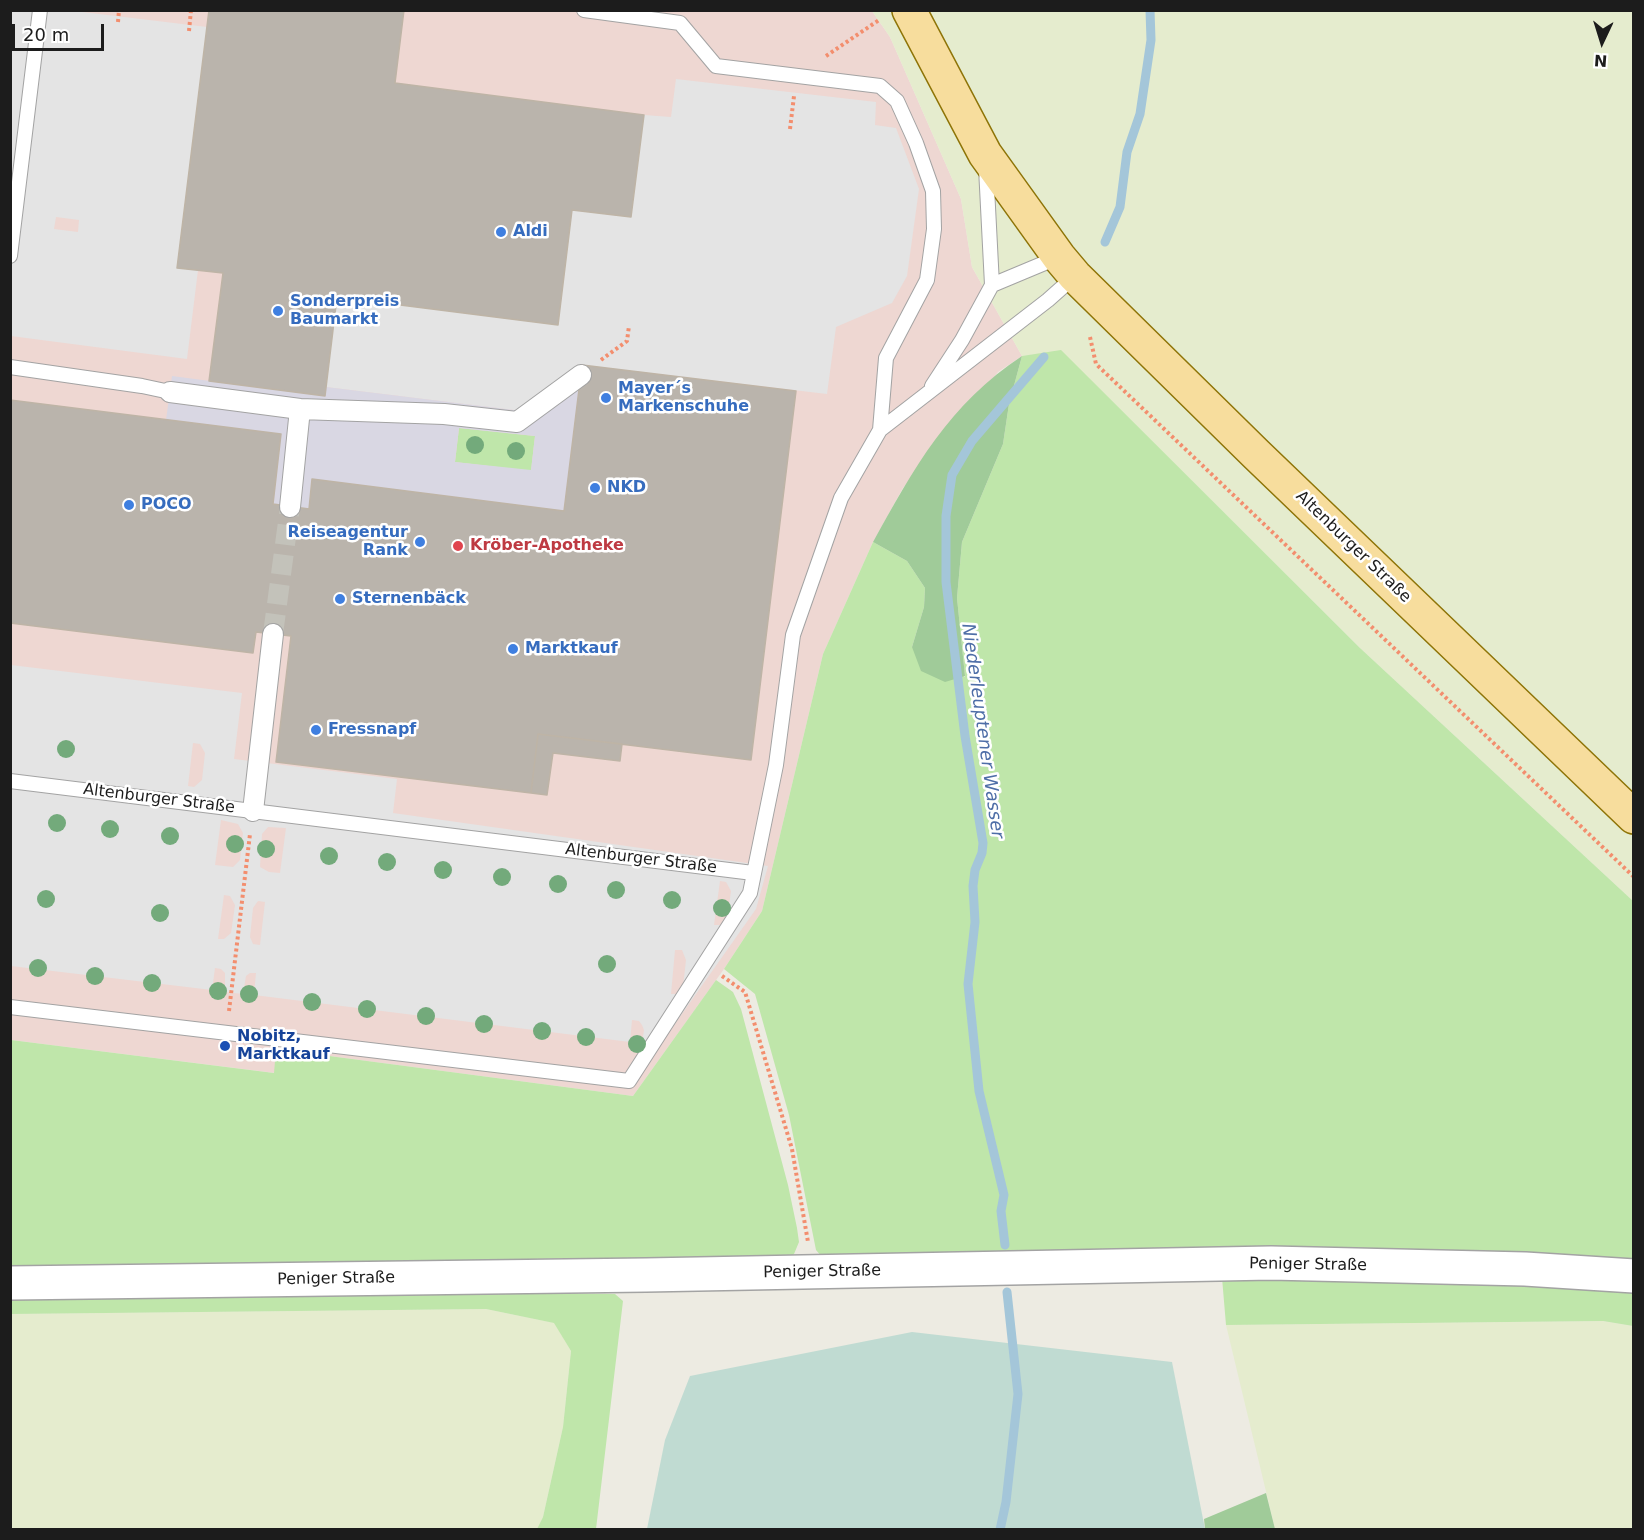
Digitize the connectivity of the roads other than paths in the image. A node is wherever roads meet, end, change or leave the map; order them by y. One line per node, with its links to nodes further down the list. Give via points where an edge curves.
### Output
1 (40, 10): 5 (lane)
2 (584, 10): 13 (lane, via 680,23 716,66 880,86 897,101 933,191 934,229 927,280 886,358)
3 (909, 10): 4 (main road, Altenburger Straße)
4 (985, 154): 6 (main road, Altenburger Straße); 7 (lane, Altenburger Straße)
5 (10, 256)
6 (1067, 267): 7 (lane); 11 (lane, via 1048,300); 18 (main road, Altenburger Straße)
7 (992, 285): 11 (lane)
8 (10, 367): 10 (lane)
9 (587, 370): 12 (street, via 517,422 444,414)
10 (170, 392): 12 (street)
11 (927, 395): 13 (lane)
12 (300, 408): 14 (street)
13 (880, 430): 19 (lane, via 841,498 793,635 776,765)
14 (290, 507)
15 (273, 634): 17 (street)
16 (10, 781): 17 (lane, Altenburger Straße)
17 (253, 811): 19 (lane, Altenburger Straße)
18 (1634, 817)
19 (753, 873): 20 (lane, via 750,893 629,1081)
20 (10, 1007)
21 (1634, 1276): 22 (street, Peniger Straße, via 1525,1269 1271,1263)
22 (10, 1283)

